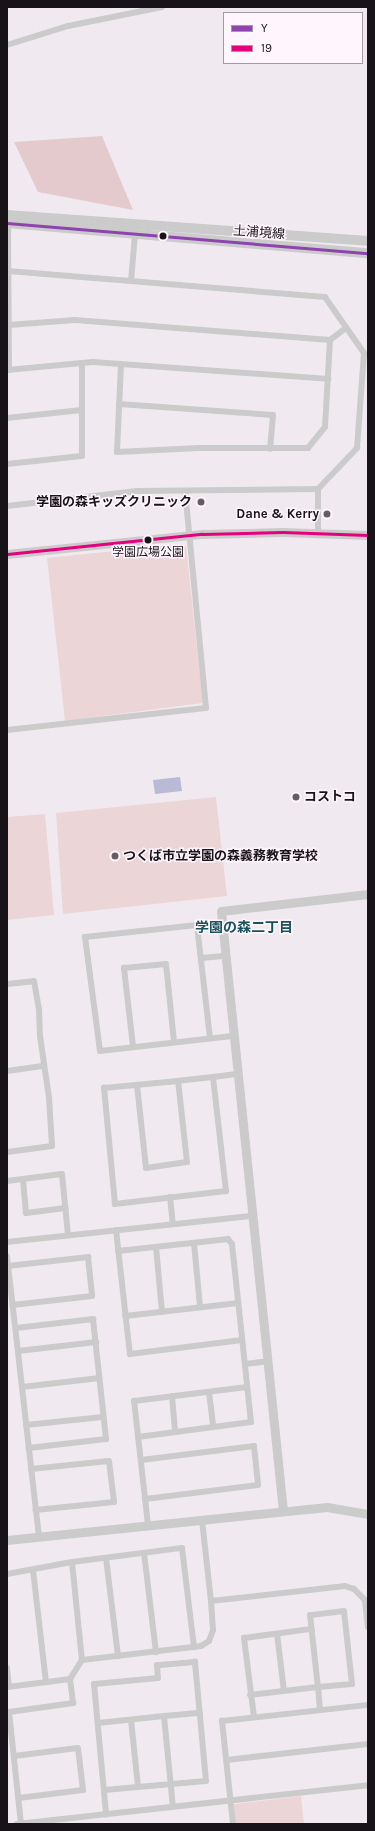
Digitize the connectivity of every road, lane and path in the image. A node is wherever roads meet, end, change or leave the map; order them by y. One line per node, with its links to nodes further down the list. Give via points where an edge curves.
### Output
1 (162, 7): 2 (street, via 68,26)
2 (7, 45)
3 (7, 220): 4 (main road, 土浦境線); 5 (main road, 土浦境線); 7 (street)
4 (135, 234): 6 (main road, 土浦境線); 8 (street)
5 (368, 241)
6 (368, 252)
7 (8, 271): 8 (street); 9 (street)
8 (131, 280): 10 (street, via 326,297)
9 (9, 325): 11 (street, via 75,320); 14 (street)
10 (346, 328): 11 (street); 21 (street, via 364,353 357,448)
11 (330, 340): 15 (street)
12 (82, 363): 13 (street); 14 (street); 17 (street)
13 (121, 364): 15 (street); 16 (street)
14 (8, 370)
15 (328, 379): 19 (street, via 325,427 308,448)
16 (119, 404): 19 (street, via 273,415); 19 (street, via 117,452 199,448)
17 (82, 410): 18 (street); 20 (street, via 82,456)
18 (7, 418)
19 (270, 449)
20 (7, 464)
21 (318, 489): 22 (street); 24 (street)
22 (184, 491): 23 (street, via 138,491); 25 (street)
23 (7, 506)
24 (318, 533): 25 (street); 26 (street)
25 (189, 535): 27 (street); 28 (street, via 206,708)
26 (368, 535)
27 (7, 554)
28 (7, 730)
29 (368, 894): 30 (street, via 221,911)
30 (224, 956): 31 (street); 33 (street)
31 (201, 958): 34 (street); 36 (street, via 197,925 85,937 100,1050)
32 (7, 984): 37 (street, via 34,981 39,1009)
33 (232, 1036): 34 (street); 39 (street)
34 (210, 1038): 35 (street)
35 (174, 1042): 36 (street); 36 (street, via 166,964 124,968)
36 (133, 1046)
37 (43, 1066): 38 (street); 43 (street, via 49,1098 52,1146)
38 (7, 1070)
39 (236, 1074): 40 (street); 48 (street)
40 (213, 1077): 41 (street); 46 (street, via 226,1191)
41 (178, 1081): 42 (street); 42 (street, via 187,1162 146,1168)
42 (137, 1085): 46 (street, via 104,1088 115,1204)
43 (7, 1152)
44 (23, 1179): 45 (street); 47 (street, via 62,1174); 47 (street, via 26,1213)
45 (7, 1181)
46 (170, 1197): 49 (street)
47 (66, 1208): 51 (street)
48 (251, 1216): 49 (street); 67 (street)
49 (173, 1224): 50 (street)
50 (116, 1230): 51 (street); 55 (street)
51 (68, 1235): 52 (street)
52 (7, 1242)
53 (194, 1243): 54 (street); 58 (street, via 231,1240); 60 (street)
54 (156, 1247): 55 (street); 61 (street)
55 (118, 1251): 62 (street)
56 (7, 1256): 57 (street)
57 (8, 1266): 59 (street); 59 (street, via 88,1257 92,1296)
58 (238, 1303): 60 (street); 64 (street)
59 (13, 1305): 63 (street)
60 (200, 1307): 61 (street)
61 (162, 1312): 62 (street)
62 (125, 1316): 64 (street, via 130,1354)
63 (16, 1328): 65 (street, via 93,1319); 66 (street)
64 (242, 1340): 68 (street)
65 (96, 1342): 66 (street); 69 (street)
66 (18, 1351): 70 (street)
67 (268, 1361): 68 (street); 84 (street)
68 (245, 1364): 71 (street)
69 (100, 1378): 70 (street); 74 (street)
70 (22, 1387): 75 (street)
71 (247, 1387): 72 (street); 76 (street, via 251,1422)
72 (209, 1392): 73 (street); 76 (street)
73 (172, 1396): 77 (street); 78 (street, via 134,1401)
74 (103, 1417): 75 (street); 79 (street, via 106,1439)
75 (26, 1425): 79 (street)
76 (213, 1427): 77 (street)
77 (175, 1432): 78 (street)
78 (138, 1437): 80 (street)
79 (29, 1448): 81 (street)
80 (140, 1460): 82 (street); 82 (street, via 254,1446 258,1485)
81 (31, 1469): 83 (street); 83 (street, via 109,1460 114,1502)
82 (145, 1499): 87 (street)
83 (36, 1510): 88 (street)
84 (283, 1511): 85 (street, via 327,1507); 86 (street)
85 (368, 1514)
86 (202, 1520): 87 (street); 95 (street)
87 (148, 1525): 88 (street)
88 (38, 1537): 89 (street)
89 (7, 1540)
90 (144, 1553): 91 (street); 99 (street, via 182,1548); 100 (street)
91 (106, 1558): 92 (street); 101 (street)
92 (72, 1562): 93 (street); 102 (street)
93 (33, 1570): 94 (street); 105 (street)
94 (7, 1574)
95 (211, 1600): 96 (street, via 345,1586 354,1589 365,1600); 99 (street, via 212,1635 206,1644)
96 (368, 1627)
97 (311, 1629): 98 (street); 107 (street); 107 (street, via 310,1614 344,1611 352,1684)
98 (277, 1634): 108 (street); 109 (street, via 244,1638)
99 (194, 1648): 100 (street)
100 (156, 1652): 101 (street)
101 (118, 1656): 102 (street)
102 (82, 1660): 104 (street)
103 (7, 1668): 106 (street)
104 (70, 1679): 105 (street); 118 (street, via 73,1703 9,1712)
105 (46, 1682): 106 (street)
106 (8, 1687)
107 (318, 1687): 108 (street); 111 (street)
108 (284, 1691): 109 (street)
109 (250, 1695): 114 (street)
110 (368, 1705): 111 (street)
111 (320, 1710): 114 (street)
112 (200, 1713): 113 (street); 116 (street, via 195,1662 157,1665 158,1678 94,1684); 120 (street, via 206,1781)
113 (164, 1716): 115 (street); 120 (street)
114 (254, 1717): 119 (street, via 222,1721)
115 (131, 1720): 116 (street); 122 (street)
116 (98, 1723): 123 (street)
117 (368, 1744): 119 (street)
118 (14, 1756): 124 (street); 124 (street, via 78,1748 83,1790)
119 (226, 1760): 125 (street)
120 (171, 1784): 122 (street); 126 (street)
121 (368, 1786): 125 (street)
122 (138, 1787): 123 (street)
123 (104, 1790): 127 (street)
124 (18, 1798): 129 (street)
125 (230, 1801): 126 (street); 130 (street)
126 (173, 1807): 127 (street)
127 (106, 1814): 129 (street)
128 (17, 1824): 129 (street)
129 (21, 1824)
130 (233, 1824)

